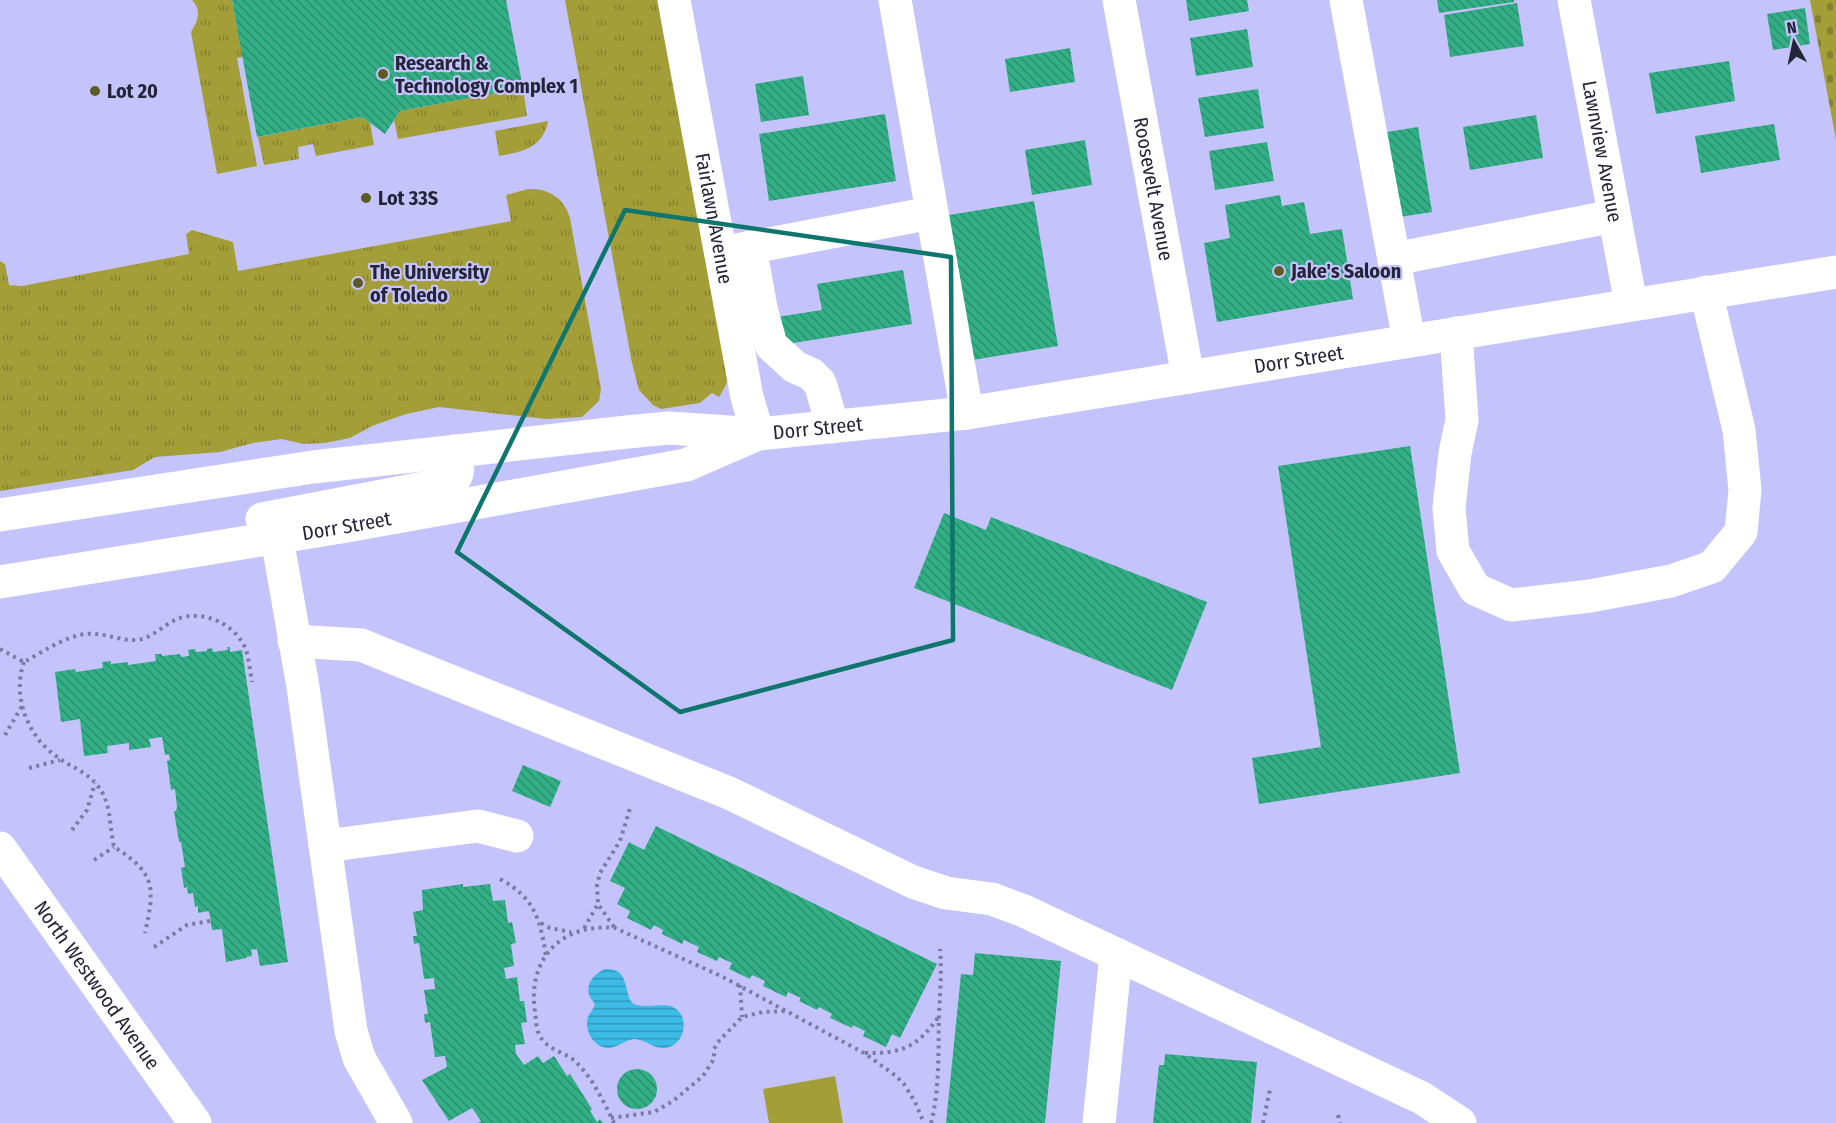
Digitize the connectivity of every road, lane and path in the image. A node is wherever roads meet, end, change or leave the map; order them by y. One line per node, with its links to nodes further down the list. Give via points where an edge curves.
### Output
1 (674, 0): 8 (main road, Fairlawn Avenue)
2 (895, 0): 6 (main road)
3 (1119, 0): 15 (main road, Roosevelt Avenue)
4 (1346, 0): 9 (main road)
5 (1574, 0): 7 (main road, Lawnview Avenue)
6 (931, 213): 8 (main road); 16 (main road)
7 (1614, 216): 9 (main road); 12 (main road, Lawnview Avenue)
8 (735, 250): 17 (main road, via 761,308 771,345 820,383); 18 (main road, Fairlawn Avenue, via 747,396)
9 (1394, 260): 14 (main road)
10 (1835, 276): 11 (main road, Dorr Street)
11 (1706, 292): 12 (main road, Dorr Street); 13 (main road, via 1739,430 1745,490 1741,532 1712,567 1671,581 1590,596 1511,605 1474,589 1453,551 1449,508 1462,420)
12 (1631, 304): 13 (main road, Dorr Street)
13 (1456, 333): 14 (main road, Dorr Street)
14 (1409, 341): 15 (main road, Dorr Street)
15 (1188, 376): 16 (main road, Dorr Street)
16 (967, 413): 17 (main road, Dorr Street)
17 (833, 427): 18 (main road, Dorr Street)
18 (758, 434): 19 (main road, Dorr Street, via 669,428); 21 (main road, Dorr Street, via 686,465)
19 (454, 451): 20 (main road, Dorr Street); 21 (main road, via 458,469 450,483)
20 (0, 515)
21 (275, 527): 22 (main road, Dorr Street, via 116,563); 23 (main road)
22 (0, 582)
23 (294, 641): 35 (main road); 49 (main road, via 361,645 729,793 913,882 946,893 993,899)
24 (0, 649): 25 (path)
25 (24, 662): 26 (path, via 84,634 135,640 147,638 180,618 203,616 218,620 240,639); 27 (path, via 19,675)
26 (252, 682)
27 (22, 706): 28 (path); 29 (path, via 38,739)
28 (6, 735)
29 (60, 760): 30 (path); 31 (path, via 82,770)
30 (29, 768)
31 (95, 783): 33 (path, via 87,810); 36 (path, via 108,803)
32 (631, 805): 40 (path, via 620,842 600,873)
33 (72, 830)
34 (517, 836): 35 (main road, via 478,826)
35 (326, 846): 60 (main road, via 351,1031 359,1058)
36 (114, 847): 38 (path); 45 (path, via 135,861 149,882 151,906)
37 (0, 848): 59 (main road, North Westwood Avenue)
38 (94, 860)
39 (500, 879): 42 (path, via 529,903)
40 (598, 904): 43 (path); 44 (path)
41 (210, 921): 47 (path, via 187,925)
42 (540, 923): 46 (path); 50 (path)
43 (583, 928): 44 (path); 46 (path)
44 (615, 928): 51 (path)
45 (145, 933)
46 (571, 933): 50 (path)
47 (154, 947)
48 (940, 949): 53 (path)
49 (1116, 954): 64 (main road); 67 (main road, via 1422,1098)
50 (546, 956): 58 (path, via 537,973 533,994 538,1033 546,1045 582,1069)
51 (740, 985): 52 (path); 54 (path)
52 (789, 1011): 54 (path); 55 (path)
53 (939, 1016): 55 (path, via 925,1035 907,1048); 63 (path)
54 (742, 1017): 58 (path, via 719,1041 703,1076 673,1101 654,1112)
55 (864, 1053): 62 (path, via 904,1084)
56 (1270, 1089): 65 (path)
57 (1338, 1115): 66 (path)
58 (612, 1118): 61 (path)
59 (195, 1123)
60 (396, 1123)
61 (614, 1123)
62 (924, 1123)
63 (931, 1123)
64 (1099, 1123)
65 (1263, 1123)
66 (1340, 1123)
67 (1460, 1123)

